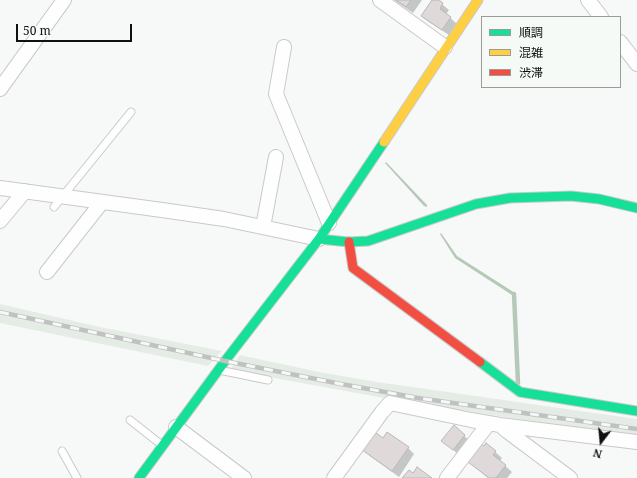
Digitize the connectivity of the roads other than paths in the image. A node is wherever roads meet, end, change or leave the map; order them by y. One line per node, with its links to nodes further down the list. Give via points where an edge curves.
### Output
1 (380, 0): 8 (street)
2 (478, 0): 8 (street)
3 (588, 0): 5 (street)
4 (58, 2): 10 (street)
5 (600, 16)
6 (621, 43): 9 (street)
7 (284, 47): 19 (street, via 276,94)
8 (445, 47): 19 (street)
9 (637, 64)
10 (2, 80)
11 (131, 112): 15 (lane)
12 (276, 157): 20 (street)
13 (0, 188): 14 (street)
14 (25, 191): 15 (street); 18 (street)
15 (59, 202): 16 (street)
16 (102, 202): 20 (street); 23 (street)
17 (637, 208): 22 (street, via 599,198 510,198 476,204 368,241)
18 (0, 221)
19 (329, 223): 21 (street)
20 (263, 227): 21 (street)
21 (319, 239): 22 (street); 24 (street)
22 (349, 242): 26 (street, via 353,268 520,392)
23 (47, 272)
24 (219, 370): 25 (lane); 29 (street)
25 (268, 380)
26 (637, 411)
27 (130, 420): 31 (lane)
28 (495, 424): 30 (street); 36 (street, via 390,403); 37 (street); 38 (street)
29 (176, 427): 31 (street); 35 (street)
30 (637, 442)
31 (163, 446): 34 (street)
32 (62, 452): 33 (lane)
33 (77, 478)
34 (139, 478)
35 (244, 478)
36 (334, 478)
37 (447, 478)
38 (570, 478)

